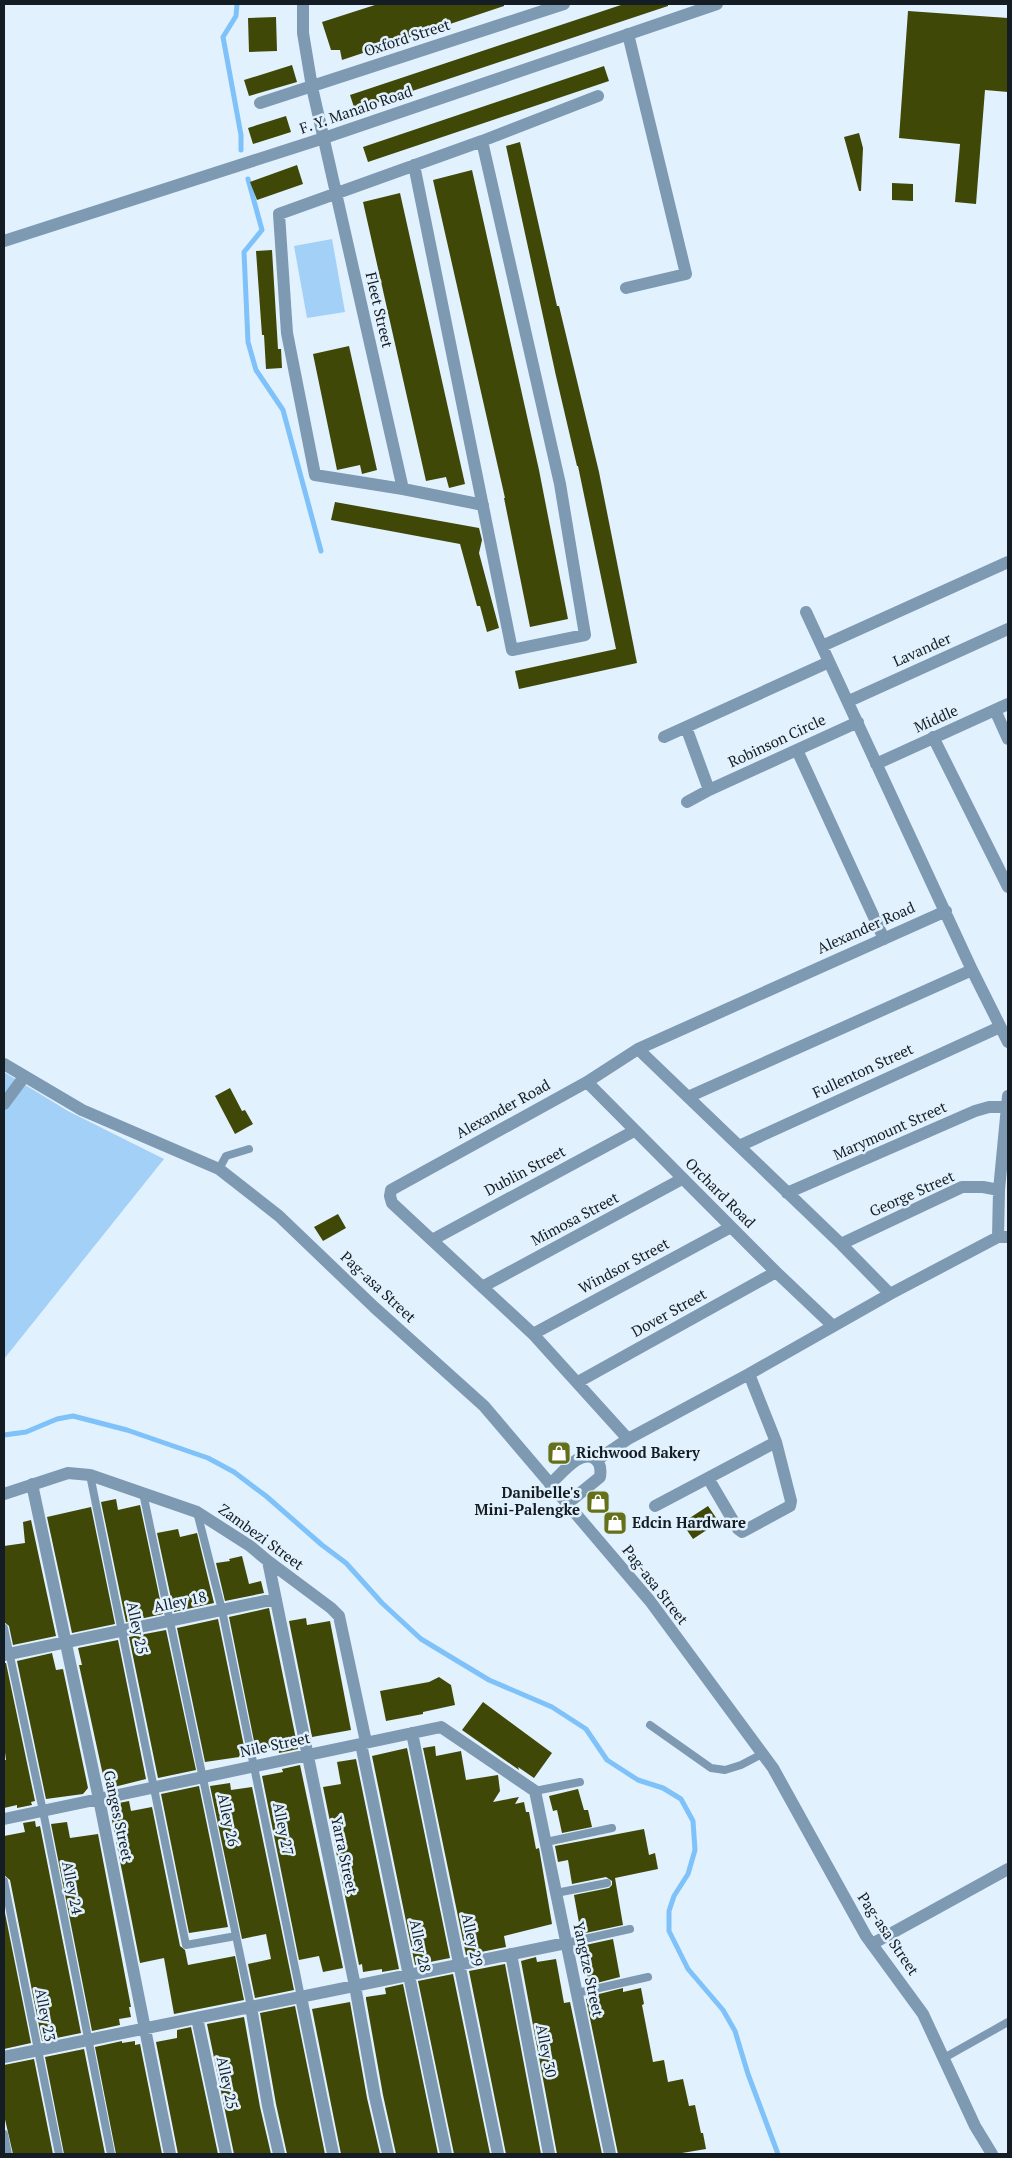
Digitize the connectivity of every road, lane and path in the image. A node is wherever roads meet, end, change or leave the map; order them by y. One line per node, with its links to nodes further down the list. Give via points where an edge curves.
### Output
1 (564, 4): 5 (street, Oxford Street)
2 (717, 4): 4 (street, F. Y. Manalo Road)
3 (306, 5): 5 (street, Fleet Street, via 303,33)
4 (628, 34): 8 (street, F. Y. Manalo Road); 13 (street, via 686,274)
5 (312, 87): 7 (street, Oxford Street); 8 (street, Fleet Street)
6 (598, 96): 9 (street)
7 (260, 103)
8 (324, 138): 11 (street, Fleet Street); 12 (street, F. Y. Manalo Road)
9 (482, 141): 10 (street); 15 (street, via 560,484 584,635 512,650)
10 (414, 165): 11 (street); 15 (street)
11 (336, 193): 14 (street, Fleet Street); 14 (street, via 279,214 286,333 315,475)
12 (4, 240)
13 (626, 288)
14 (403, 489): 15 (street)
15 (483, 506)
16 (1008, 562): 19 (street)
17 (806, 612): 19 (street)
18 (1008, 630): 21 (street, Lavander)
19 (822, 646): 20 (street)
20 (830, 662): 21 (street); 25 (street)
21 (849, 701): 24 (street)
22 (1008, 704): 23 (street, Middle)
23 (995, 710): 27 (street, Middle); 28 (street)
24 (858, 722): 29 (street, Robinson Circle); 30 (street)
25 (686, 727): 26 (street); 31 (street)
26 (664, 737)
27 (933, 737): 30 (street, Middle); 33 (street)
28 (1008, 738)
29 (797, 750): 31 (street, Robinson Circle); 35 (street)
30 (876, 764): 34 (street)
31 (709, 790): 32 (street, Robinson Circle)
32 (687, 802)
33 (1008, 888)
34 (946, 911): 35 (street, Alexander Road); 36 (street)
35 (884, 938): 39 (street, Alexander Road)
36 (972, 970): 37 (street); 43 (street)
37 (1000, 1027): 38 (street); 47 (street, Fullenton Street)
38 (1008, 1042)
39 (638, 1049): 42 (street, Alexander Road); 43 (street)
40 (4, 1064): 41 (street, Pag-asa Street)
41 (24, 1077): 45 (street); 49 (street, Pag-asa Street, via 82,1110)
42 (587, 1082): 46 (street, Orchard Road); 55 (street, Alexander Road, via 393,1188 390,1193 392,1203)
43 (688, 1097): 47 (street)
44 (1008, 1101): 51 (street); 52 (street, Marymount Street, via 975,1112)
45 (4, 1104)
46 (634, 1131): 50 (street, Orchard Road); 55 (street, Dublin Street)
47 (739, 1146): 52 (street)
48 (249, 1149): 49 (lane, via 226,1156)
49 (219, 1169): 70 (street, Pag-asa Street, via 279,1216 484,1406)
50 (682, 1179): 53 (street, Orchard Road); 58 (street, Mimosa Street)
51 (999, 1190): 54 (street); 56 (street, George Street, via 962,1187)
52 (788, 1193): 56 (street)
53 (731, 1227): 57 (street, Orchard Road); 61 (street, Windsor Street)
54 (1003, 1237): 59 (street)
55 (432, 1240): 58 (street, Alexander Road)
56 (841, 1244): 59 (street)
57 (776, 1272): 60 (street, Orchard Road); 63 (street, Dover Street)
58 (482, 1287): 61 (street, Alexander Road)
59 (890, 1294): 60 (street)
60 (833, 1326): 62 (street)
61 (532, 1334): 63 (street, Alexander Road)
62 (749, 1374): 64 (street); 65 (street)
63 (578, 1382): 64 (street, Alexander Road)
64 (628, 1439): 66 (street)
65 (776, 1442): 68 (street); 68 (street, via 790,1506 755,1526 742,1532 738,1529)
66 (597, 1460): 70 (street, via 581,1456); 73 (street, via 600,1477)
67 (90, 1475): 69 (street, Zambezi Street, via 68,1473); 71 (street, Zambezi Street); 81 (lane, Alley 25)
68 (708, 1478): 74 (street)
69 (32, 1484): 72 (street, Zambezi Street); 82 (street, Ganges Street)
70 (550, 1484): 73 (street, Pag-asa Street)
71 (143, 1493): 75 (street, Zambezi Street); 79 (lane, Alley 26)
72 (4, 1494)
73 (568, 1503): 87 (street, Pag-asa Street, via 650,1600)
74 (655, 1506)
75 (197, 1512): 76 (street, Zambezi Street, via 250,1546); 78 (lane, Alley 27)
76 (268, 1562): 77 (street, Yarra Street); 86 (street, Zambezi Street, via 332,1608 338,1616)
77 (275, 1599): 78 (street, Alley 18); 88 (street, Yarra Street)
78 (222, 1610): 79 (street, Alley 18); 89 (lane, Alley 27)
79 (170, 1620): 81 (street, Alley 18); 90 (lane, Alley 26)
80 (4, 1628): 83 (lane, Alley 24)
81 (121, 1630): 82 (street, Alley 18); 92 (lane, Alley 25)
82 (65, 1642): 83 (street, Alley 18); 94 (street, Ganges Street)
83 (6, 1654): 95 (lane, Alley 24)
84 (650, 1726): 87 (lane, via 710,1768 725,1770)
85 (412, 1733): 86 (street, Nile Street); 93 (street, Nile Street, via 442,1727); 108 (street, Alley 29)
86 (364, 1743): 88 (street, Nile Street); 109 (street, Alley 28)
87 (762, 1754): 106 (street, Pag-asa Street, via 773,1768)
88 (307, 1755): 89 (street, Nile Street); 111 (street, Yarra Street)
89 (254, 1766): 90 (street, Nile Street); 113 (lane, Alley 27)
90 (202, 1777): 92 (street, Nile Street); 104 (lane, Alley 26)
91 (580, 1782): 93 (lane)
92 (154, 1787): 94 (street, Nile Street); 104 (lane, Alley 25, via 186,1945)
93 (535, 1791): 98 (street, Yangtze Street)
94 (99, 1799): 95 (street, Nile Street); 117 (street, Ganges Street)
95 (43, 1811): 96 (street, Nile Street); 118 (lane, Alley 24)
96 (4, 1819)
97 (612, 1828): 98 (lane)
98 (546, 1842): 102 (street, Yangtze Street)
99 (1008, 1869): 106 (street)
100 (4, 1881): 119 (lane, Alley 23)
101 (607, 1883): 102 (lane)
102 (556, 1893): 105 (street, Yangtze Street)
103 (630, 1929): 105 (lane)
104 (236, 1936): 114 (lane, Alley 26)
105 (566, 1942): 107 (street); 112 (street, Yangtze Street)
106 (872, 1944): 121 (street, Pag-asa Street, via 924,2014)
107 (511, 1954): 108 (street); 133 (street, Alley 30)
108 (460, 1964): 109 (street); 132 (street, Alley 29)
109 (409, 1975): 111 (street); 131 (street, Alley 28)
110 (648, 1977): 112 (lane)
111 (354, 1986): 113 (street); 130 (street, Yarra Street)
112 (577, 1993): 134 (street, Yangtze Street)
113 (301, 1997): 114 (street); 129 (street, Alley 27)
114 (251, 2007): 115 (street); 128 (street, Alley 26)
115 (197, 2018): 117 (street); 127 (street, Alley 25)
116 (1008, 2022): 121 (lane)
117 (145, 2029): 118 (street); 126 (street, Ganges Street)
118 (88, 2040): 119 (street); 125 (lane, Alley 24)
119 (38, 2050): 120 (street); 124 (lane, Alley 23)
120 (4, 2057)
121 (944, 2058): 135 (street, Pag-asa Street, via 975,2126)
122 (4, 2134): 123 (lane)
123 (8, 2154)
124 (59, 2154)
125 (111, 2154)
126 (170, 2154)
127 (226, 2154)
128 (279, 2154)
129 (333, 2154)
130 (388, 2154)
131 (446, 2154)
132 (498, 2154)
133 (549, 2154)
134 (610, 2154)
135 (992, 2154)

